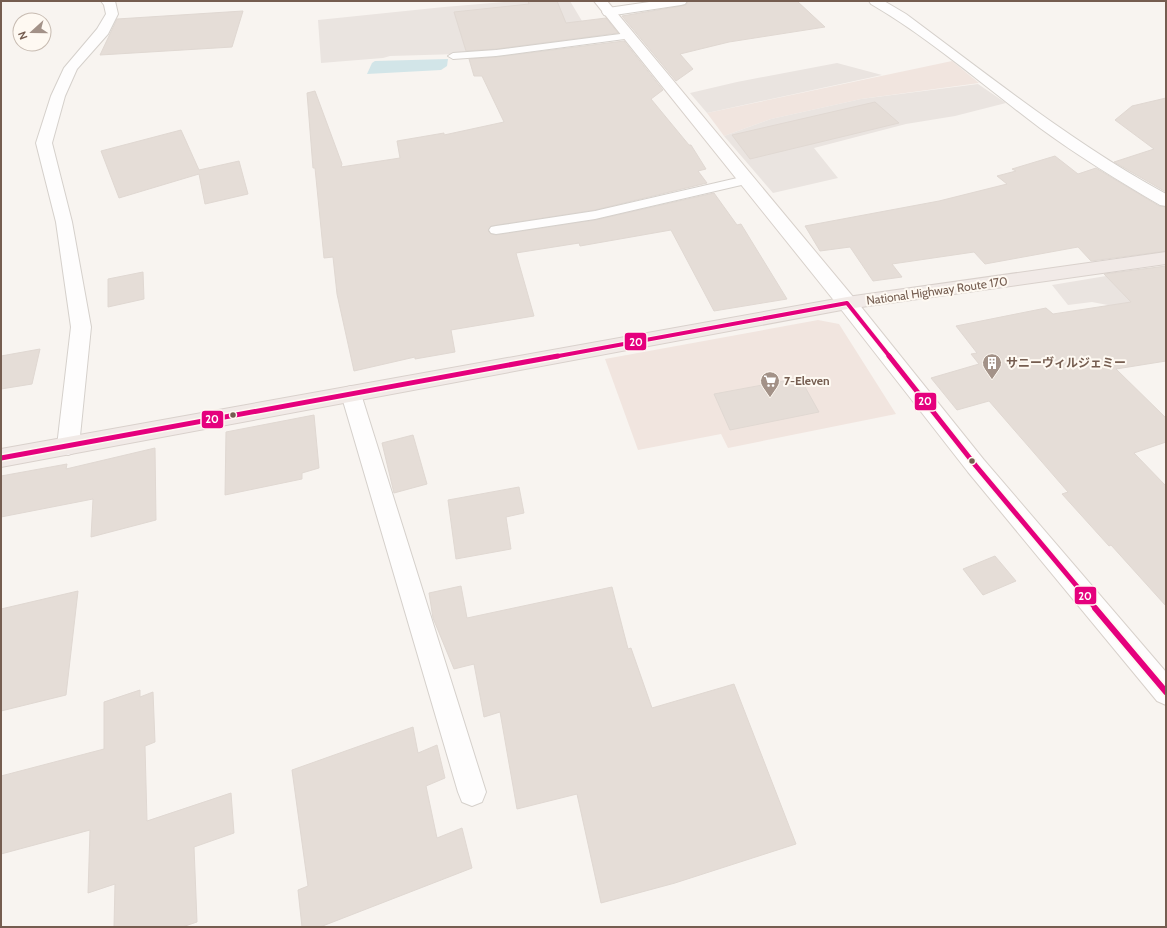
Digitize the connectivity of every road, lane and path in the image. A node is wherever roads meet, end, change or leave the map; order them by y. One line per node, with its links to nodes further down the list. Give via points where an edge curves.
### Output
1 (108, 1): 13 (street, via 112,14 103,31 71,68 58,96 44,143 64,222 81,327)
2 (681, 1): 4 (street)
3 (876, 1): 8 (street, via 902,17 1046,125 1126,180)
4 (604, 6): 5 (street)
5 (628, 36): 6 (lane); 7 (street)
6 (453, 56)
7 (746, 180): 9 (lane, via 596,215); 11 (street)
8 (1166, 201)
9 (496, 230)
10 (1166, 258): 11 (highway, National Highway Route 170)
11 (847, 303): 12 (highway, National Highway Route 170); 15 (street, via 976,466)
12 (351, 394): 13 (highway, National Highway Route 170); 16 (street)
13 (68, 446): 14 (highway, National Highway Route 170)
14 (1, 458)
15 (1166, 692)
16 (472, 792)

